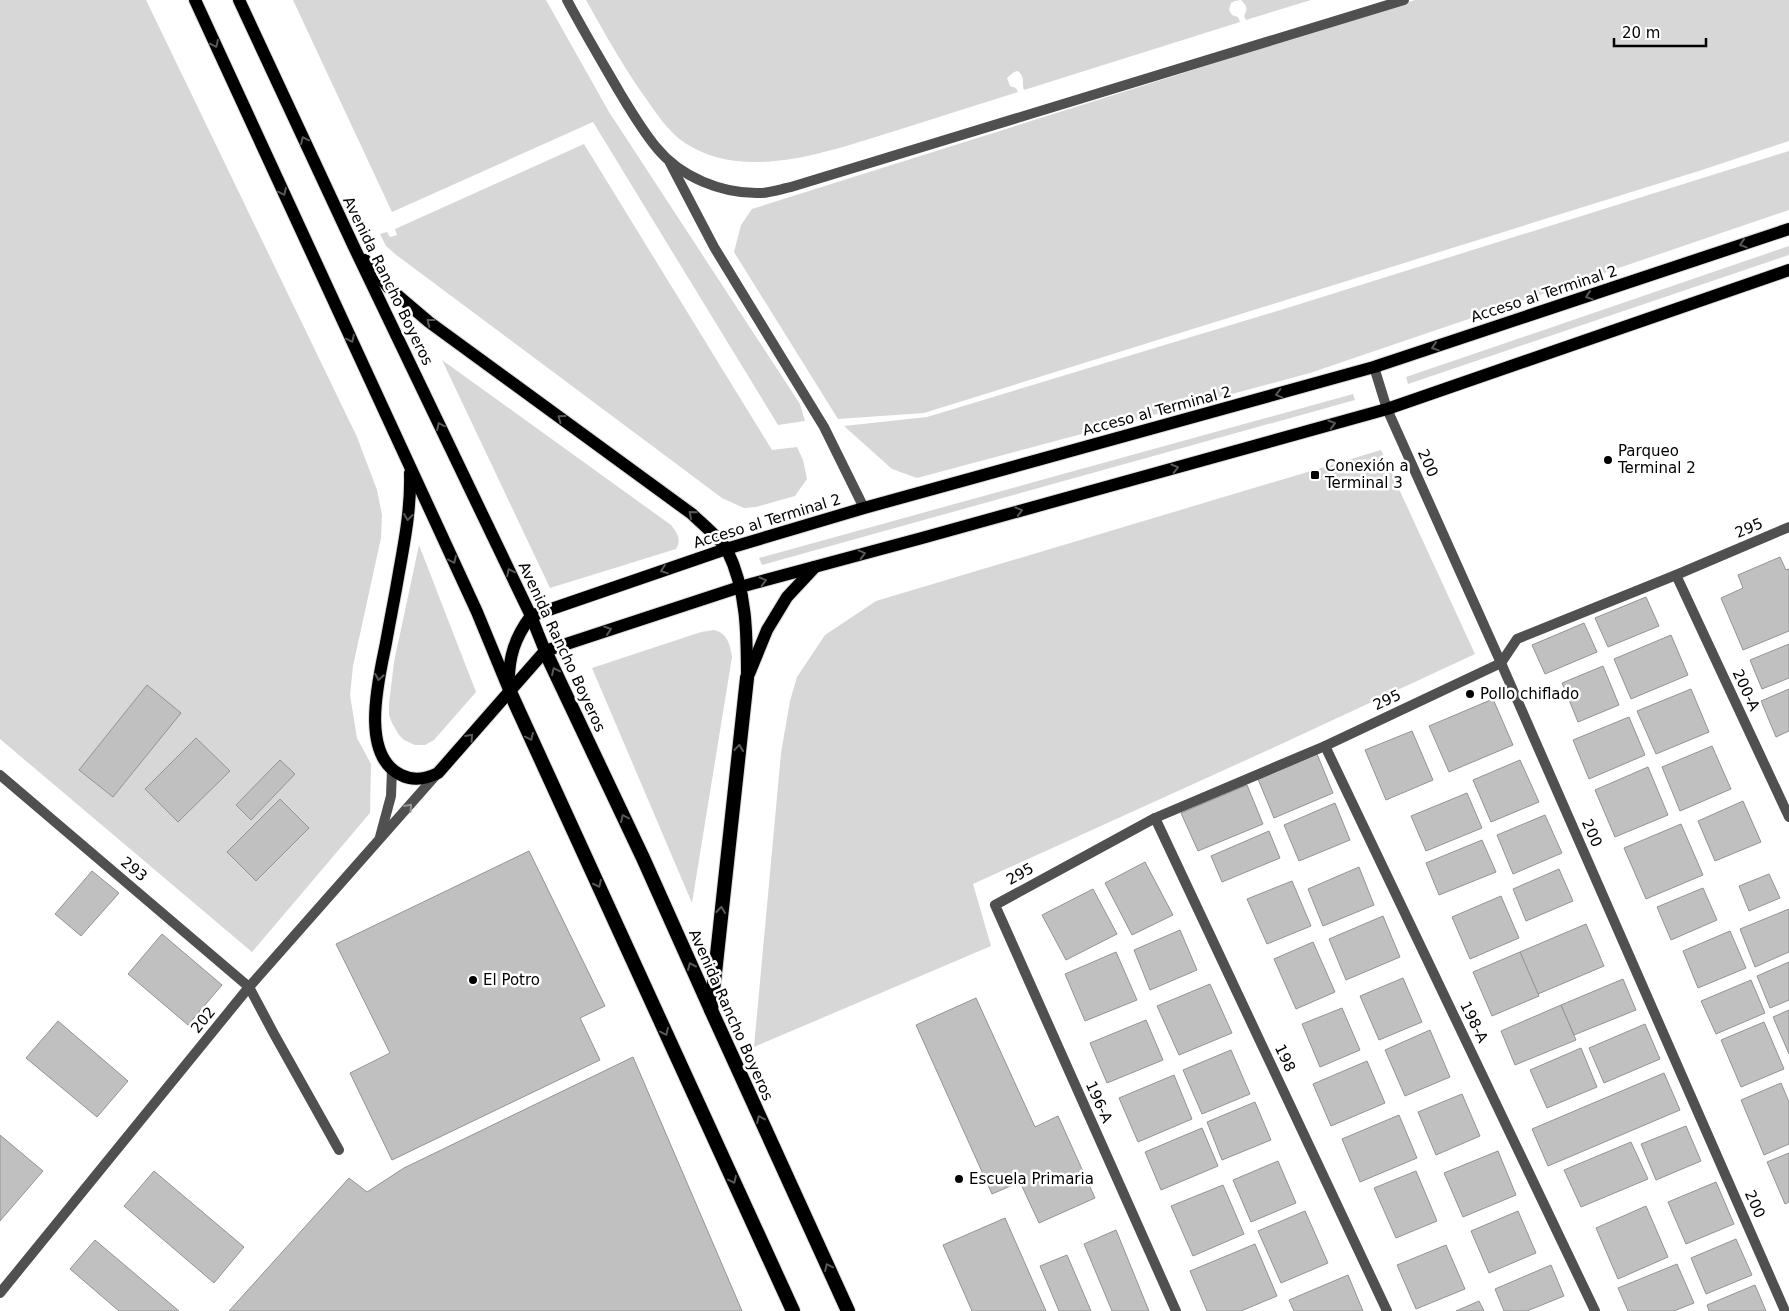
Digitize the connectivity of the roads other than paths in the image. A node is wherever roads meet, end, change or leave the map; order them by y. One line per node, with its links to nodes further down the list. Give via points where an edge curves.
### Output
1 (195, 0): 11 (main road, one-way to 11)
2 (239, 0): 7 (main road, Avenida Rancho Boyeros, one-way to 2)
3 (567, 0): 5 (street, via 643,130)
4 (1404, 0): 5 (street, via 790,187 762,193 732,192 687,174)
5 (668, 160): 12 (street, via 714,247 824,427)
6 (1789, 229): 9 (main road, Acceso al Terminal 2, one-way to 9)
7 (354, 247): 14 (main road, one-way to 7, via 692,514 429,322 389,288); 18 (main road, Avenida Rancho Boyeros, one-way to 7)
8 (1789, 270): 10 (main road)
9 (1374, 367): 10 (street, 200); 12 (main road, Acceso al Terminal 2, one-way to 12)
10 (1387, 409): 15 (main road, one-way to 10); 20 (street, 200)
11 (410, 468): 22 (main road, one-way to 22); 24 (main road, one-way to 24, via 408,522 375,701 376,733 385,761)
12 (864, 508): 14 (main road, Acceso al Terminal 2)
13 (1789, 527): 16 (street, 295)
14 (726, 549): 17 (main road); 18 (main road, Acceso al Terminal 2, one-way to 18)
15 (815, 566): 17 (main road, one-way to 15); 21 (main road, via 787,597 767,630)
16 (1676, 575): 20 (street, 295, via 1517,639); 27 (street, 200-A)
17 (740, 587): 19 (main road, one-way to 17); 21 (main road, via 746,626)
18 (531, 616): 19 (main road, Avenida Rancho Boyeros); 22 (main road, via 515,640 510,664)
19 (545, 651): 22 (main road); 32 (highway, Avenida Rancho Boyeros, one-way to 19, via 643,858)
20 (1501, 663): 23 (street, 295); 40 (street, 200)
21 (747, 678): 32 (highway, one-way to 21)
22 (510, 692): 25 (main road, one-way to 22); 35 (highway, one-way to 35)
23 (1325, 746): 28 (street, 295); 39 (street, 198-A)
24 (392, 770): 25 (main road, via 418,779); 29 (street, via 391,796)
25 (438, 773): 29 (street, 202, one-way to 25)
26 (0, 775): 31 (street, 293)
27 (1789, 817)
28 (1155, 818): 30 (street, 295); 38 (street, 198)
29 (379, 840): 31 (street, 202)
30 (995, 905): 37 (street, 196-A)
31 (249, 987): 33 (street); 34 (street, 202)
32 (710, 1010): 36 (highway, Avenida Rancho Boyeros, one-way to 32)
33 (339, 1150)
34 (0, 1293)
35 (793, 1311)
36 (848, 1311)
37 (1176, 1311)
38 (1387, 1311)
39 (1595, 1311)
40 (1785, 1311)

